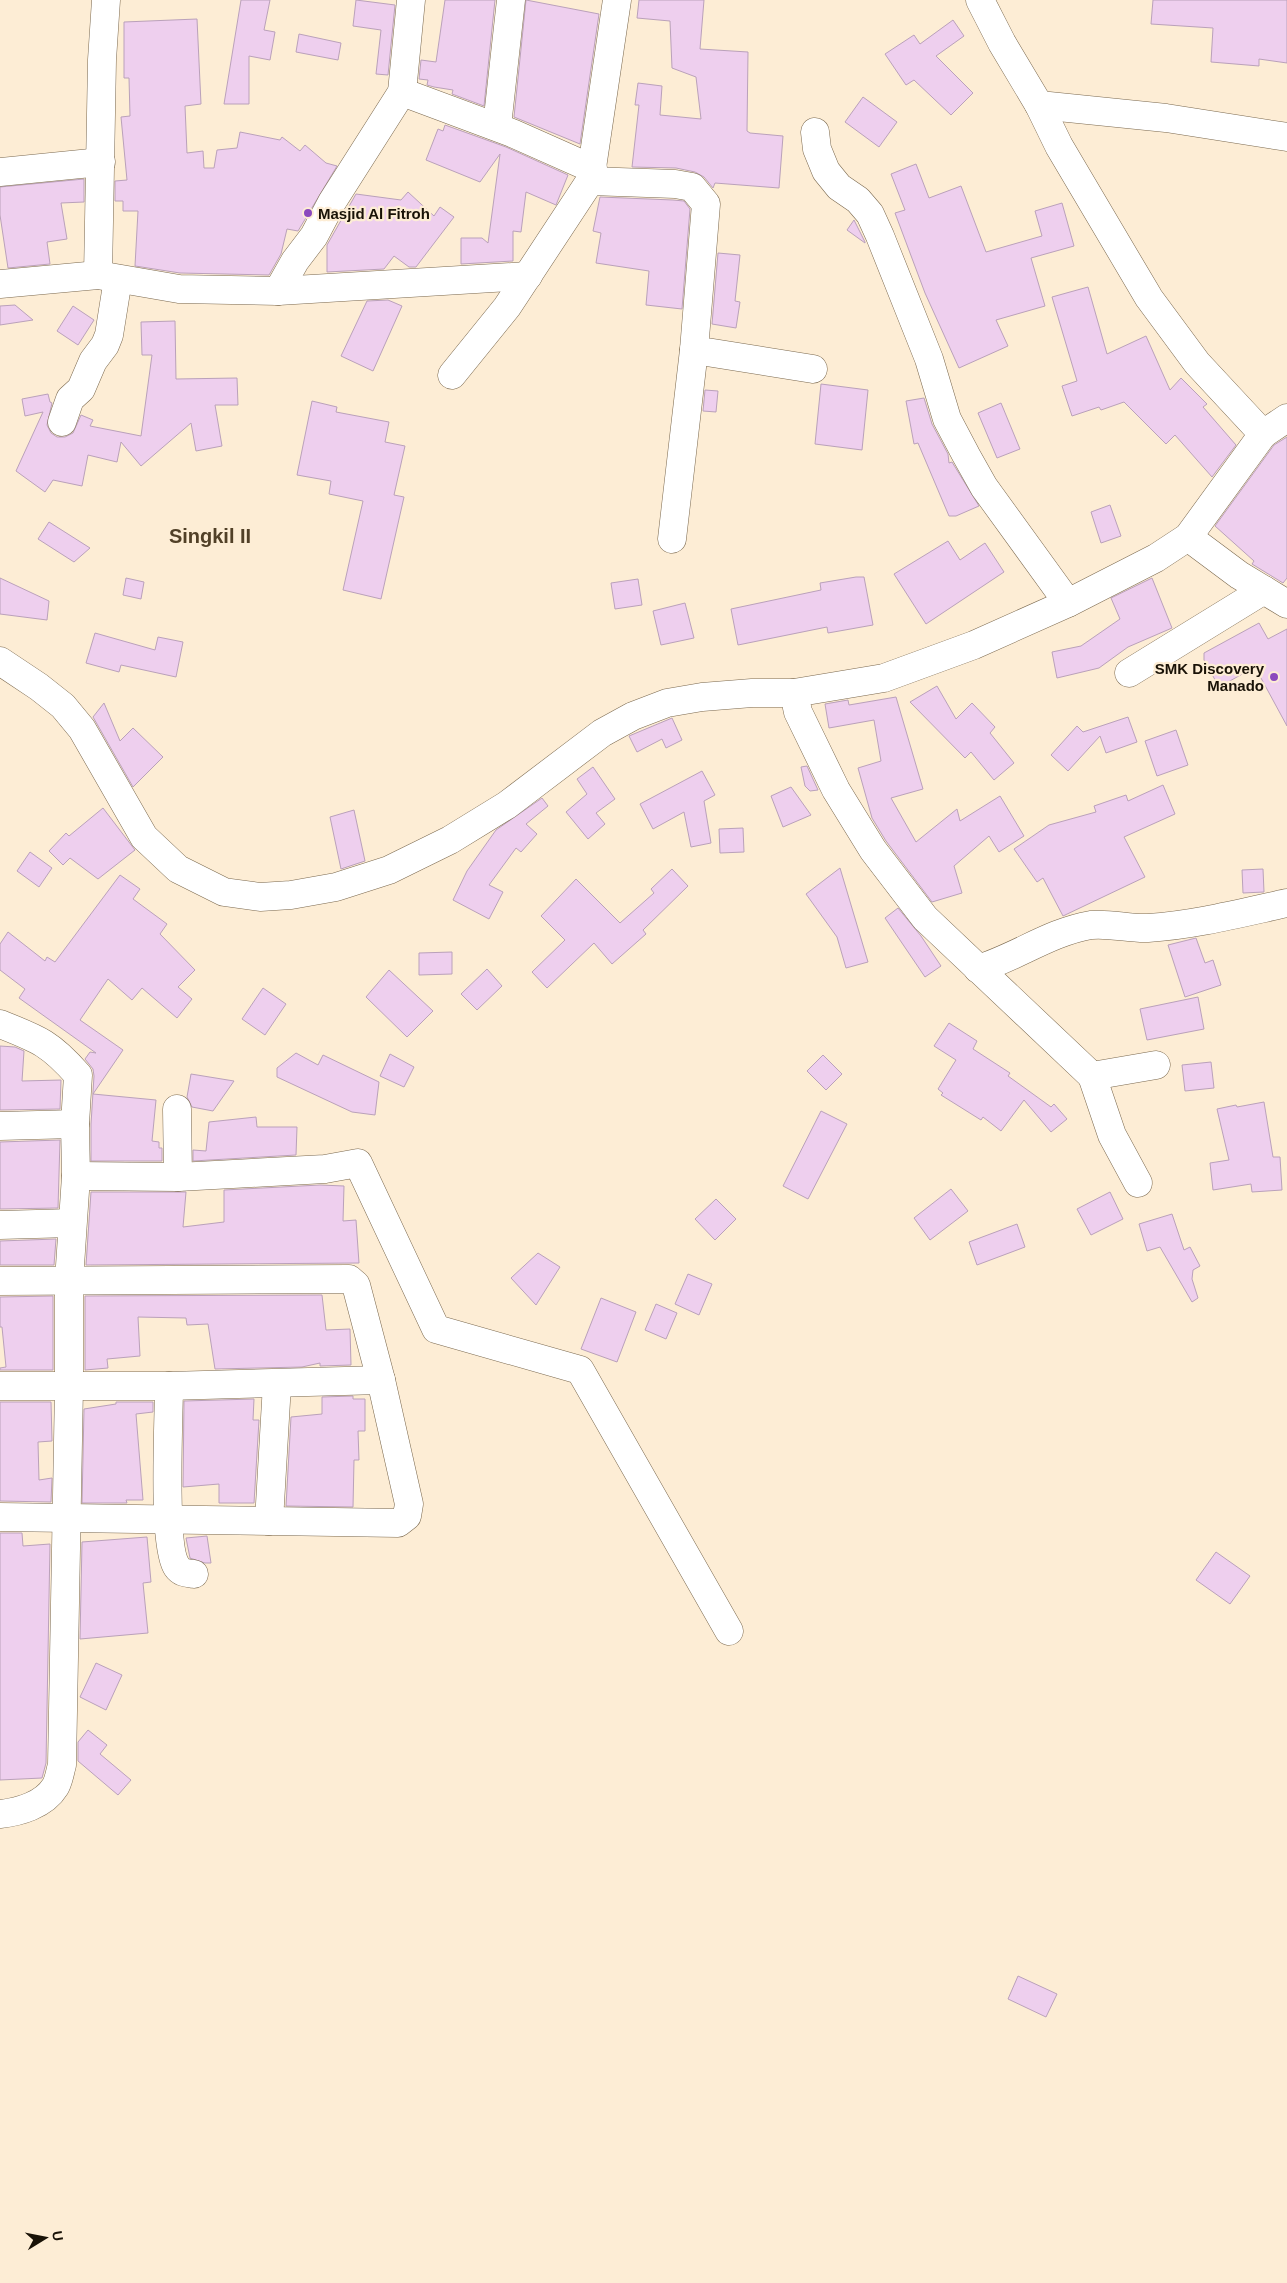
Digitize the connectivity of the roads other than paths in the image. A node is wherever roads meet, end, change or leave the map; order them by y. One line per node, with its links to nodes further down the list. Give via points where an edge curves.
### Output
1 (106, 0): 11 (street)
2 (411, 0): 6 (street)
3 (512, 0): 8 (street)
4 (980, 0): 7 (street)
5 (614, 1): 13 (street)
6 (402, 92): 8 (street); 17 (street)
7 (1040, 105): 10 (street, via 1166,118); 23 (street, via 1064,155 1149,298 1197,364)
8 (497, 126): 13 (street)
9 (815, 132): 27 (street, via 817,149 826,171 838,187 858,200 870,214 929,359 947,419 966,455 984,487)
10 (1287, 136)
11 (101, 162): 12 (street); 15 (street)
12 (0, 172)
13 (591, 175): 14 (street); 18 (street, via 692,187 706,204)
14 (528, 276): 17 (street); 20 (street)
15 (108, 277): 16 (street); 17 (street, via 179,289); 22 (street, via 109,335 81,389 70,399)
16 (0, 284)
17 (278, 291)
18 (694, 350): 19 (street); 25 (street)
19 (813, 369)
20 (452, 376)
21 (1287, 418): 23 (street)
22 (62, 422)
23 (1263, 434): 24 (street)
24 (1188, 537): 26 (street); 27 (street, via 1156,558)
25 (672, 540)
26 (1264, 590): 28 (street); 30 (street)
27 (1068, 603): 31 (street, via 974,645 884,678)
28 (1287, 604)
29 (0, 661): 31 (street, via 63,706 82,729 144,837 178,869 224,892 260,897 336,887 389,870 450,840 507,804 602,733 667,703 743,694)
30 (1129, 673)
31 (794, 693): 33 (street, via 798,712 836,790 873,850 925,918)
32 (1287, 903): 33 (street, via 1208,920 1147,928 1093,925 1052,935 1002,961)
33 (978, 969): 36 (street)
34 (0, 1024): 38 (street, via 59,1052 78,1075)
35 (1156, 1065): 36 (street)
36 (1092, 1076): 42 (street, via 1112,1135)
37 (177, 1109): 41 (street)
38 (75, 1124): 39 (street); 40 (street)
39 (0, 1126)
40 (76, 1176): 41 (street); 43 (street)
41 (178, 1177): 57 (street, via 325,1170 358,1162 436,1329 580,1370)
42 (1138, 1183)
43 (72, 1223): 44 (street); 46 (street)
44 (0, 1225)
45 (0, 1281): 46 (street)
46 (69, 1281): 47 (street, via 349,1278 356,1286); 51 (street)
47 (382, 1380): 48 (street); 55 (street, via 409,1504 407,1516 398,1523)
48 (277, 1384): 50 (street); 55 (street)
49 (0, 1386): 51 (street)
50 (169, 1386): 51 (street); 54 (street)
51 (69, 1387): 53 (street)
52 (0, 1517): 53 (street)
53 (65, 1518): 54 (street); 58 (street, via 62,1764 56,1787 45,1798 16,1812)
54 (168, 1520): 55 (street); 56 (street, via 171,1552 176,1566 182,1572)
55 (269, 1521)
56 (194, 1574)
57 (729, 1631)
58 (0, 1814)

